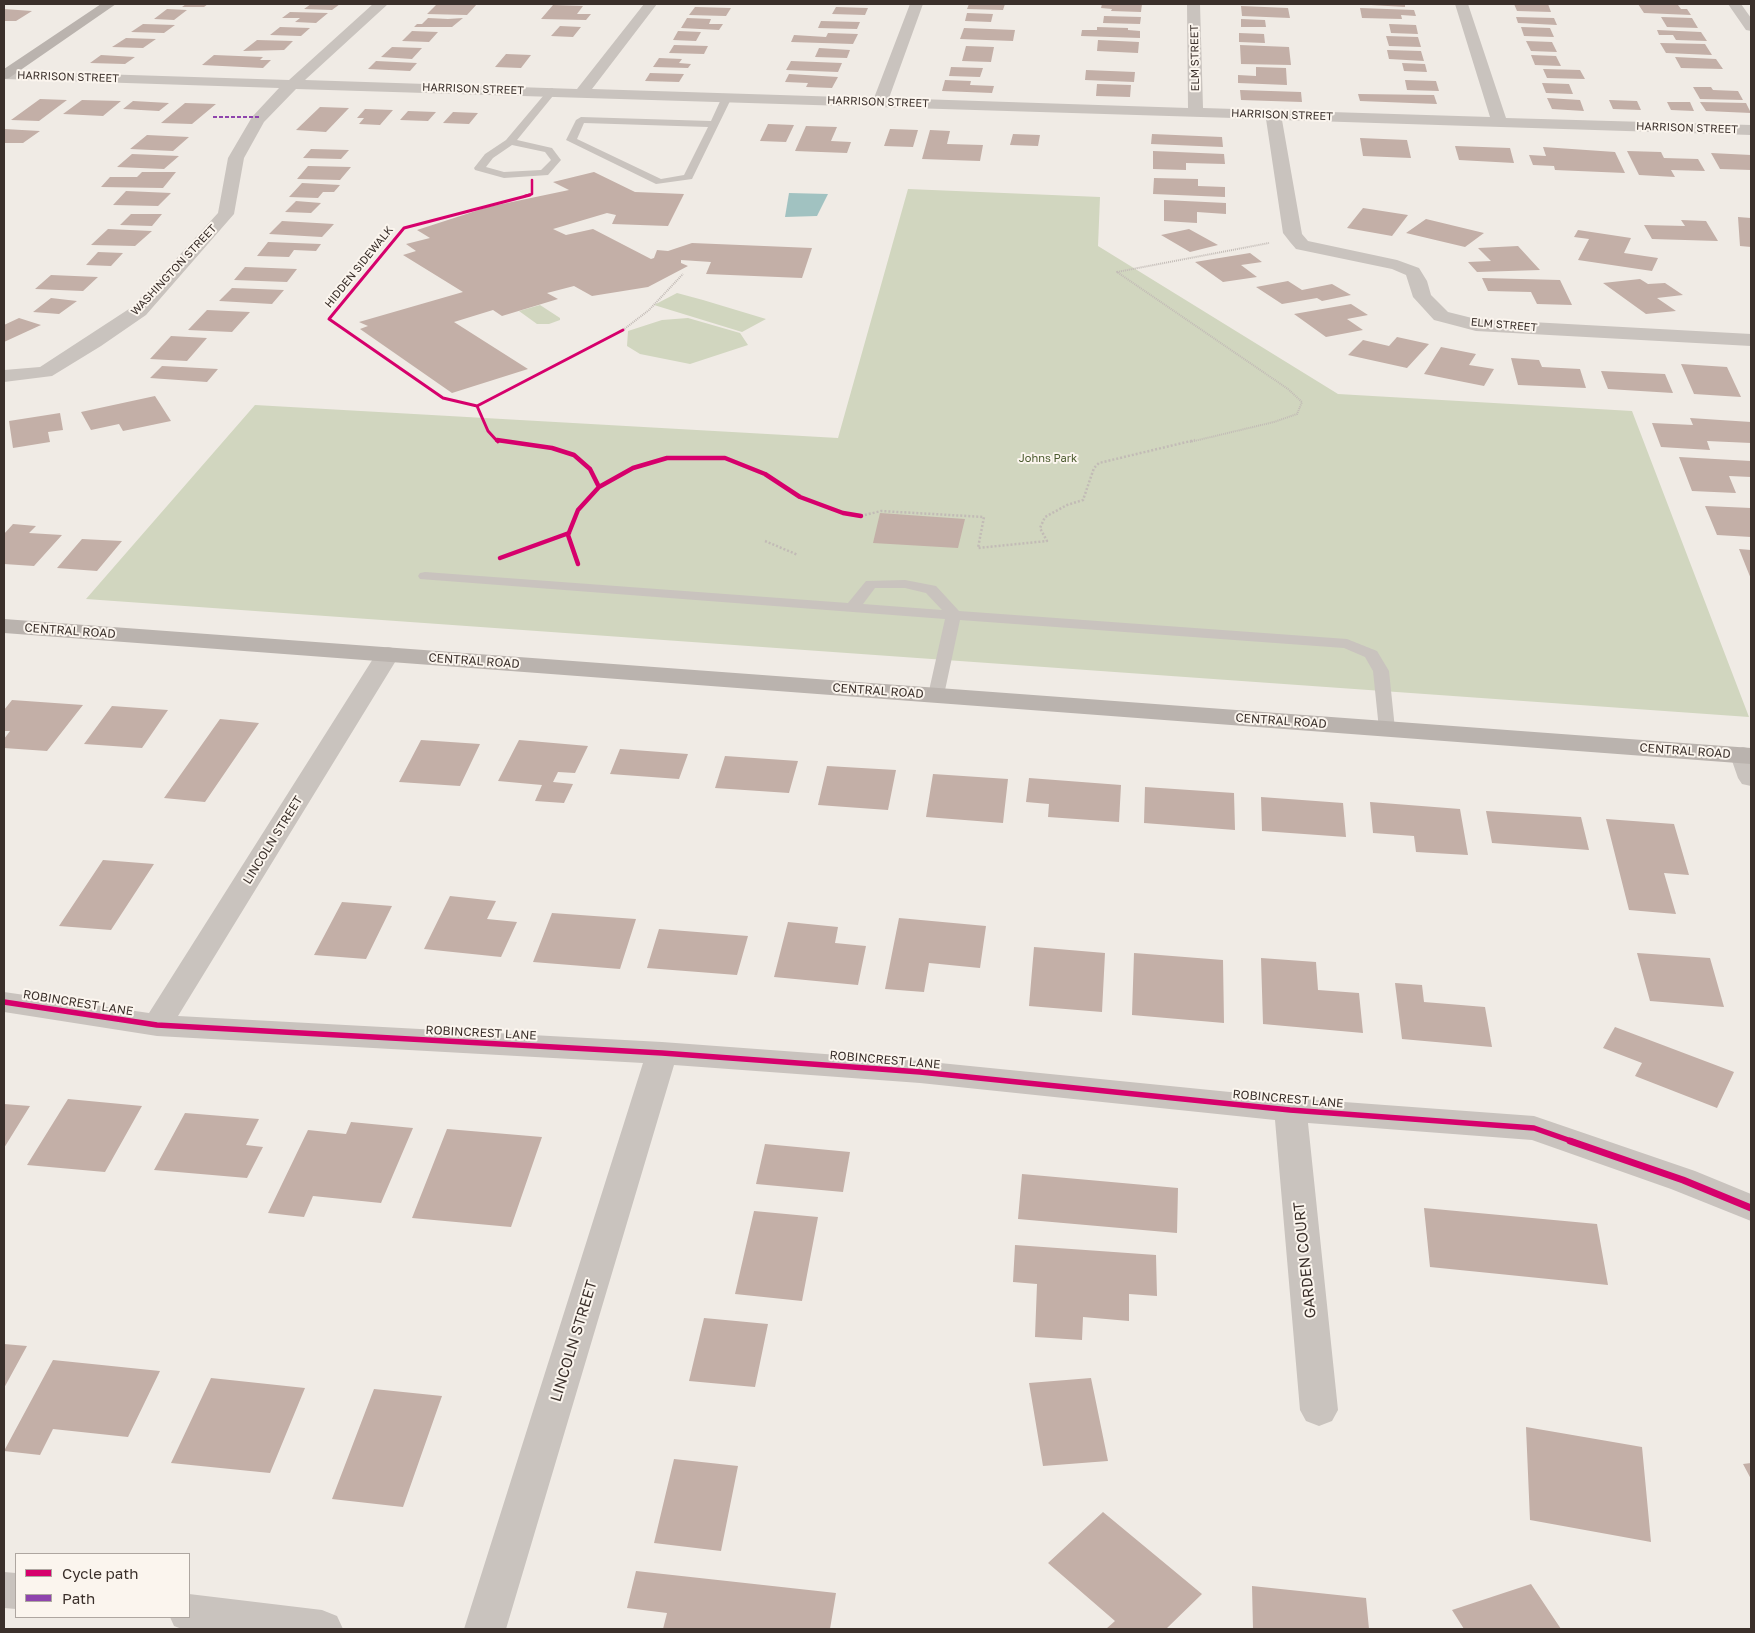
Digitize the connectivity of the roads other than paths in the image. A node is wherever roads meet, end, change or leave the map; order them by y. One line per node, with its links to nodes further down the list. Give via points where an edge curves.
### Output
1 (110, 4): 9 (main road)
2 (381, 4): 10 (street, WASHINGTON STREET)
3 (650, 4): 12 (street)
4 (917, 4): 14 (street)
5 (1194, 4): 15 (street, ELM STREET)
6 (1462, 4): 17 (street)
7 (1734, 4): 8 (street)
8 (1751, 27)
9 (4, 75): 10 (street, HARRISON STREET)
10 (292, 84): 11 (street, HARRISON STREET); 22 (street, WASHINGTON STREET, via 257,120 236,158 226,214 139,311 45,372)
11 (552, 92): 12 (street, HARRISON STREET); 20 (lane)
12 (582, 92): 13 (street, HARRISON STREET)
13 (727, 97): 14 (street, HARRISON STREET); 18 (lane)
14 (880, 102): 15 (street, HARRISON STREET)
15 (1196, 112): 16 (street, HARRISON STREET)
16 (1272, 114): 17 (street, HARRISON STREET); 21 (street, ELM STREET, via 1292,233 1296,238 1302,245 1397,264 1413,272 1422,297 1441,316 1476,325)
17 (1499, 121): 19 (street, HARRISON STREET)
18 (714, 124): 18 (lane, via 581,120 571,140 660,182 688,177)
19 (1751, 130)
20 (510, 142): 20 (lane, via 478,168 504,175 544,173 556,160 548,150)
21 (1751, 340)
22 (4, 376)
23 (425, 576): 24 (lane)
24 (852, 607): 25 (lane); 25 (lane, via 871,584 905,584 931,589)
25 (954, 614): 28 (lane); 29 (lane, via 1347,644 1370,654 1381,671)
26 (4, 626): 27 (main road, CENTRAL ROAD)
27 (388, 654): 28 (main road, CENTRAL ROAD); 32 (street, LINCOLN STREET)
28 (936, 695): 29 (main road, CENTRAL ROAD)
29 (1387, 729): 30 (main road, CENTRAL ROAD)
30 (1748, 763)
31 (4, 1002): 32 (street, ROBINCREST LANE)
32 (157, 1025): 33 (street, ROBINCREST LANE)
33 (662, 1053): 34 (street, ROBINCREST LANE, via 920,1072); 39 (street, LINCOLN STREET)
34 (1290, 1110): 35 (street, ROBINCREST LANE, via 1534,1128 1683,1180); 36 (street, GARDEN COURT)
35 (1751, 1208)
36 (1319, 1410)
37 (190, 1613): 38 (street)
38 (322, 1629)
39 (485, 1629)

